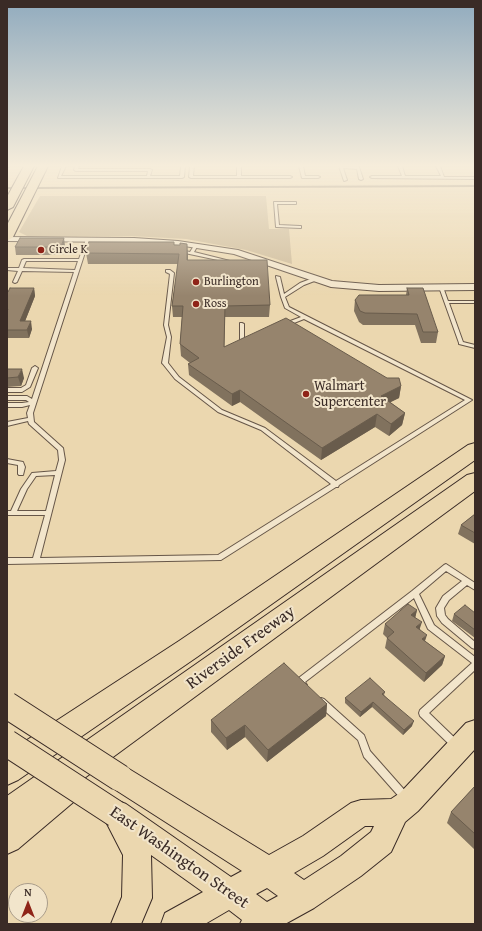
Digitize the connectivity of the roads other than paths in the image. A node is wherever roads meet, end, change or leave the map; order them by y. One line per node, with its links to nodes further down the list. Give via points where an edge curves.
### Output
1 (21, 209): 4 (main road)
2 (276, 209): 3 (lane, via 277,226)
3 (300, 227)
4 (7, 238): 5 (street)
5 (87, 240): 6 (street); 9 (lane)
6 (196, 245): 8 (lane); 16 (street, via 261,260)
7 (176, 250): 8 (lane)
8 (191, 253): 10 (lane)
9 (80, 260): 12 (lane, via 24,260); 13 (lane)
10 (238, 264)
11 (7, 269): 12 (lane)
12 (20, 269): 13 (lane); 17 (lane)
13 (76, 271): 31 (lane)
14 (168, 271): 40 (lane, via 172,273 166,325 169,337 165,362 168,367 177,378 220,412 263,429)
15 (278, 277): 20 (lane)
16 (304, 280): 18 (street, via 315,279 354,287); 20 (lane)
17 (15, 282)
18 (442, 287): 19 (street); 21 (lane)
19 (475, 287)
20 (283, 297): 23 (lane, via 287,308)
21 (447, 302): 22 (lane); 27 (lane, via 461,342)
22 (475, 302)
23 (304, 317): 25 (lane); 40 (lane, via 469,400)
24 (242, 324): 26 (lane, via 242,345)
25 (283, 326)
26 (248, 342)
27 (475, 347)
28 (35, 368): 29 (lane, via 28,386 22,390)
29 (7, 390)
30 (7, 398): 31 (lane, via 27,398)
31 (34, 402): 32 (lane); 33 (lane, via 30,413)
32 (7, 405)
33 (31, 419): 34 (lane); 37 (lane, via 31,423 61,449)
34 (7, 424)
35 (475, 450): 49 (highway, Riverside Freeway)
36 (7, 461): 38 (lane, via 21,463)
37 (59, 473): 41 (lane, via 34,474); 42 (lane)
38 (21, 474)
39 (475, 480): 52 (highway, Riverside Freeway)
40 (336, 485): 43 (lane, via 219,558)
41 (10, 513): 42 (lane)
42 (48, 513): 43 (lane)
43 (36, 560): 44 (lane)
44 (7, 561)
45 (467, 581): 46 (lane); 47 (lane, via 446,567); 48 (lane, via 446,598 440,608 445,621)
46 (475, 587)
47 (415, 593): 50 (lane, via 431,626); 58 (lane, via 299,682 361,738 366,754)
48 (475, 646)
49 (188, 649): 56 (highway, via 118,681); 57 (highway, Riverside Freeway)
50 (475, 661)
51 (475, 665): 54 (lane, via 423,713)
52 (182, 691): 60 (highway, Riverside Freeway); 61 (highway)
53 (7, 705): 62 (main road, bridge)
54 (467, 739): 58 (main road, East Washington Street)
55 (7, 743): 59 (main road, East Washington Street, bridge)
56 (7, 753)
57 (7, 770)
58 (402, 807): 62 (main road, via 361,813 313,846); 64 (main road, East Washington Street, via 381,842)
59 (116, 814): 63 (main road, East Washington Street); 66 (main road, via 137,853 137,898)
60 (7, 815)
61 (7, 838)
62 (268, 871): 63 (main road); 64 (main road)
63 (232, 893): 65 (main road, East Washington Street); 67 (main road)
64 (304, 898): 65 (main road, East Washington Street)
65 (260, 921)
66 (126, 924)
67 (176, 924)

